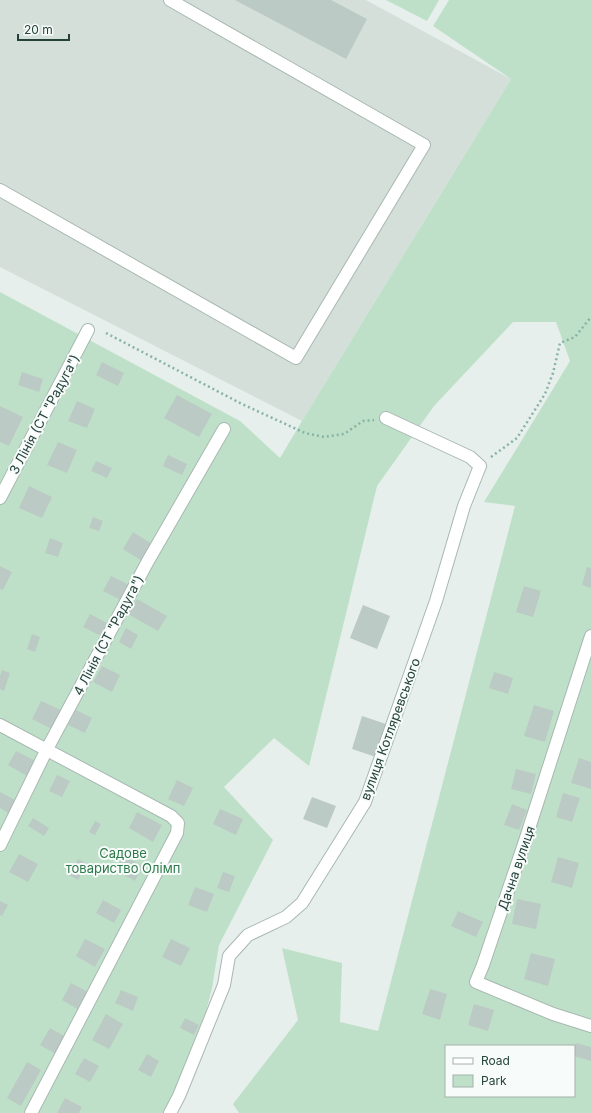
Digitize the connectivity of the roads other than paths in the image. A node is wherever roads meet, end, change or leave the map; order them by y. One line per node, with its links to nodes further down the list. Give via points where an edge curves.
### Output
1 (170, 0): 2 (street, via 424,145 296,358)
2 (0, 190)
3 (88, 330): 6 (street, З Лінія (СТ "Радуга"))
4 (386, 418): 13 (street, вулиця Котляревського, via 470,457 480,466 464,506 436,601 365,802 302,903 286,917 248,934 229,956 224,985)
5 (224, 429): 9 (street, 4 Лінія (СТ "Радуга"), via 148,561)
6 (0, 498)
7 (591, 636): 11 (street, Дачна вулиця, via 524,844 476,982 553,1014)
8 (0, 725): 9 (street)
9 (47, 749): 10 (street, 4 Лінія (СТ "Радуга")); 12 (street, via 172,816 178,823 177,833)
10 (0, 845)
11 (591, 1026)
12 (32, 1113)
13 (170, 1113)

